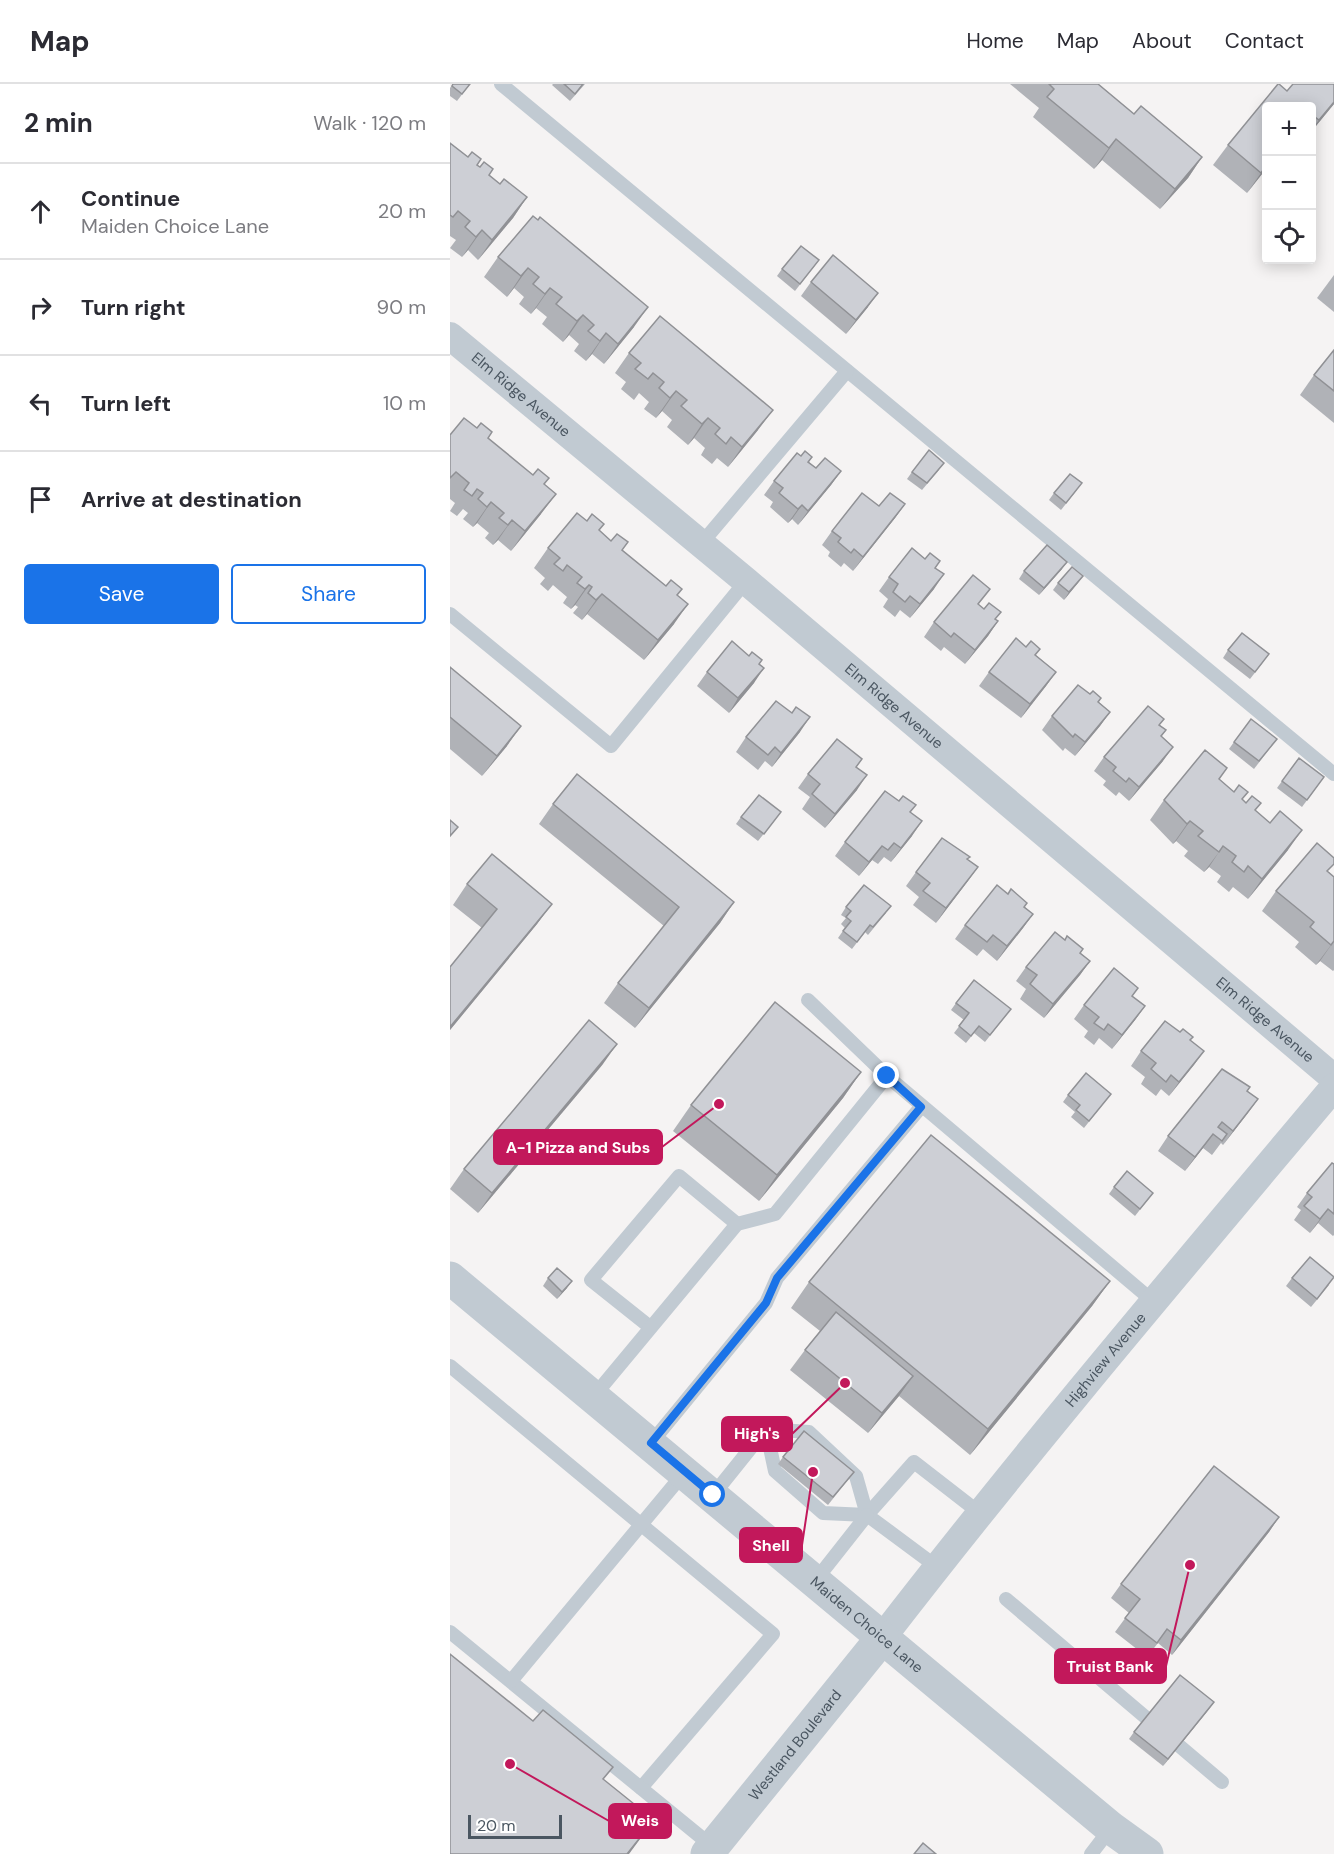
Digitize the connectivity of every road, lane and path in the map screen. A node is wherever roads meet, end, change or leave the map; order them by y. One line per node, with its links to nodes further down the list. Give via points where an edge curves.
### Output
1 (501, 84): 3 (lane)
2 (450, 336): 4 (street, Elm Ridge Avenue)
3 (848, 371): 4 (lane); 7 (lane)
4 (701, 544): 5 (street, Elm Ridge Avenue)
5 (746, 581): 6 (lane, via 611,746); 10 (street, Elm Ridge Avenue)
6 (450, 614)
7 (1334, 774)
8 (808, 1000): 9 (lane)
9 (887, 1076): 12 (lane); 13 (lane, via 775,1214)
10 (1334, 1078)
11 (1334, 1087): 15 (street, Highview Avenue)
12 (921, 1107): 15 (lane); 20 (lane, via 777,1278 766,1303)
13 (737, 1224): 16 (lane); 16 (lane, via 679,1176 591,1280)
14 (450, 1278): 18 (street, Maiden Choice Lane)
15 (1154, 1302): 23 (street, Highview Avenue)
16 (650, 1327): 18 (lane)
17 (450, 1366): 25 (lane)
18 (594, 1396): 20 (street, Maiden Choice Lane)
19 (766, 1429): 22 (lane); 24 (lane, via 809,1432 856,1476); 24 (lane, via 775,1471 823,1513)
20 (651, 1443): 21 (street, Maiden Choice Lane)
21 (684, 1472): 22 (street, Maiden Choice Lane); 25 (lane)
22 (713, 1495): 27 (street, Maiden Choice Lane)
23 (981, 1514): 24 (lane, via 914,1462); 26 (street, Highview Avenue)
24 (867, 1515): 26 (lane); 27 (lane)
25 (641, 1525): 31 (lane); 33 (lane, via 773,1634)
26 (937, 1568): 30 (street, Highview Avenue)
27 (815, 1581): 30 (street, Maiden Choice Lane)
28 (1006, 1599): 32 (lane)
29 (450, 1632): 31 (lane)
30 (882, 1638): 34 (street, Maiden Choice Lane); 35 (street, Westland Boulevard)
31 (511, 1682): 33 (lane)
32 (1222, 1782)
33 (641, 1788): 35 (lane)
34 (1111, 1828): 36 (lane); 37 (street, Maiden Choice Lane)
35 (710, 1851)
36 (1091, 1854)
37 (1147, 1854)

